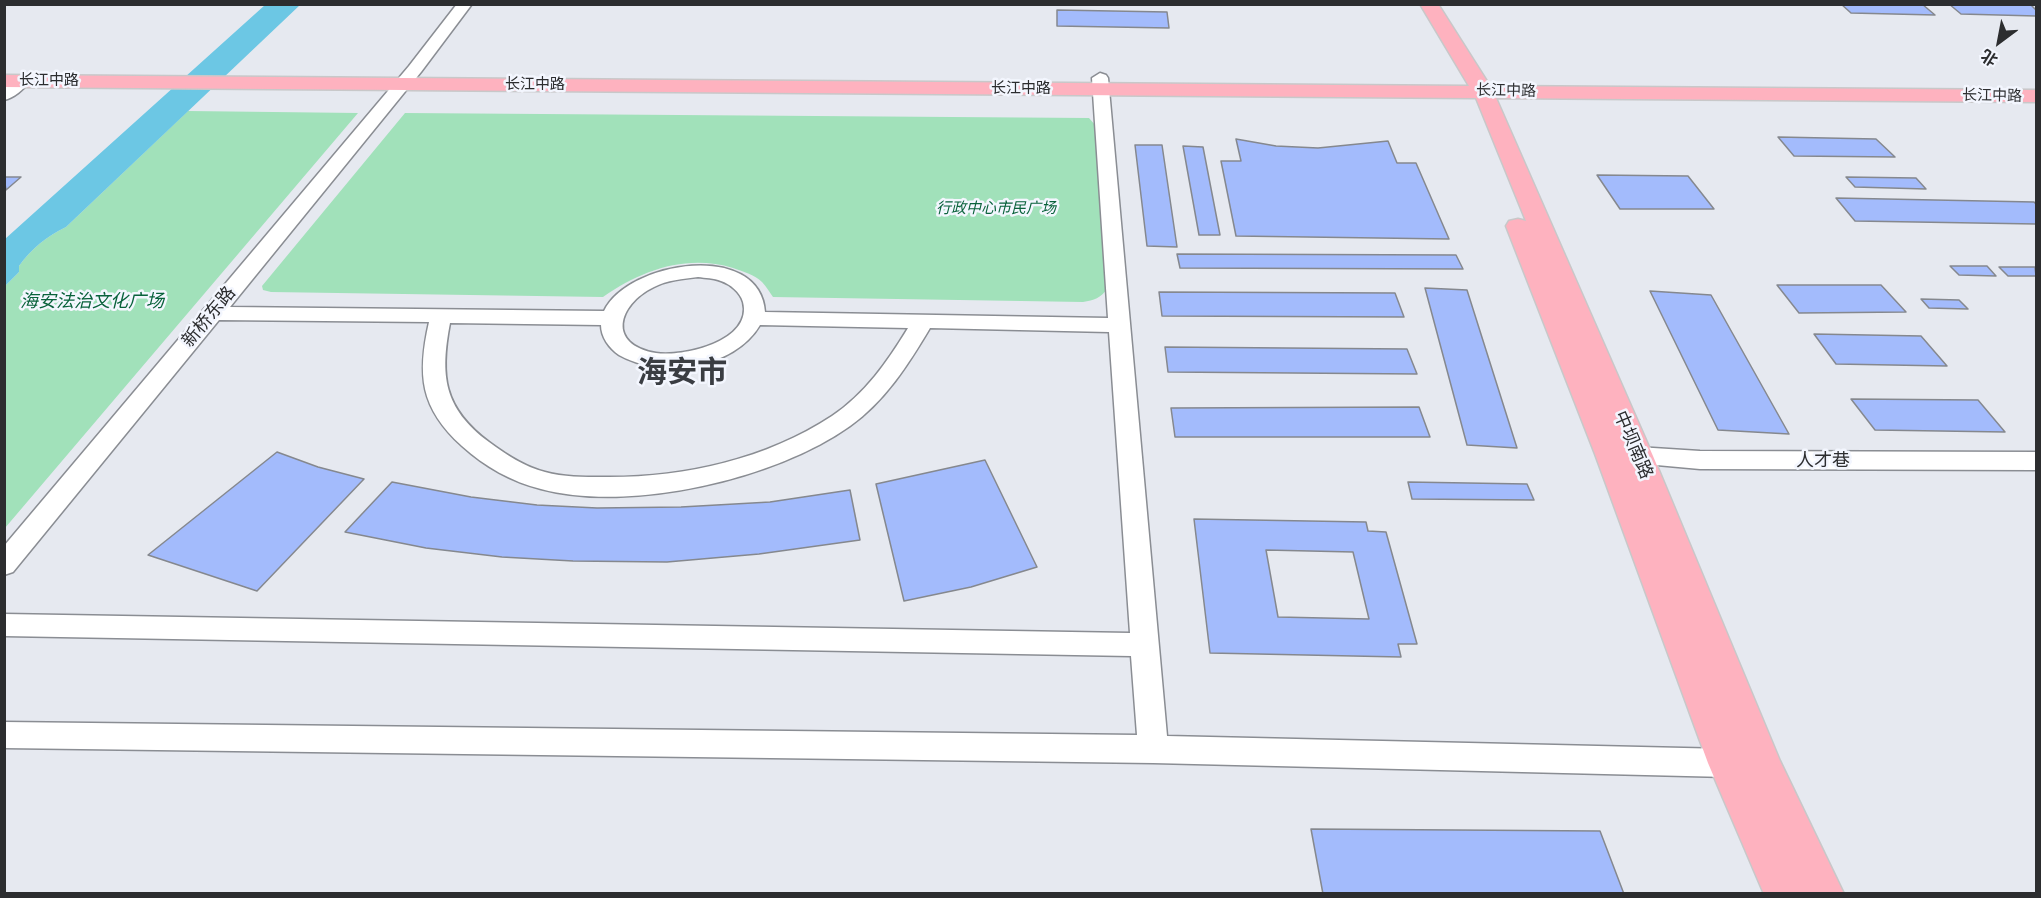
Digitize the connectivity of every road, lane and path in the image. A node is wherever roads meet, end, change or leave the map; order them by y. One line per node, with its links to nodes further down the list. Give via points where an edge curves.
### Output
1 (465, 4): 6 (street, 新桥东路)
2 (1412, 4): 10 (main road, 中坝南路)
3 (1429, 4): 10 (main road, 中坝南路)
4 (4, 68): 5 (main road, 长江中路, via 186,68)
5 (234, 76): 6 (main road, 长江中路); 7 (main road, 长江中路, via 166,82)
6 (409, 77): 9 (main road, 长江中路); 13 (street, 新桥东路)
7 (13, 81): 11 (street)
8 (2037, 81): 10 (main road, 长江中路)
9 (1101, 83): 10 (main road, 长江中路); 18 (street)
10 (1470, 84): 12 (main road, 长江中路); 19 (main road, 中坝南路); 28 (main road, 中坝南路, via 1638,456 1763,766)
11 (4, 95)
12 (2037, 96)
13 (212, 313): 14 (street); 21 (street, 新桥东路)
14 (441, 316): 15 (street); 17 (street, via 433,355 434,381 443,409 469,440 504,464 547,482 608,486 670,485 788,450 840,422 870,399 896,369)
15 (610, 318): 16 (street, via 610,332 618,345 633,355 654,360 685,359 715,351 740,337); 16 (street, via 621,300 642,285 669,275 698,271 724,275 745,285 755,300)
16 (753, 318): 17 (street)
17 (923, 321): 18 (street)
18 (1120, 325): 23 (street)
19 (1610, 454): 20 (street, 人才巷, via 1701,460); 26 (main road, 中坝南路)
20 (2037, 461)
21 (4, 565)
22 (4, 625): 23 (street)
23 (1144, 645): 25 (street)
24 (4, 735): 25 (street)
25 (1153, 749): 26 (street)
26 (1727, 763): 27 (main road, 中坝南路)
27 (1785, 894)
28 (1823, 894)

